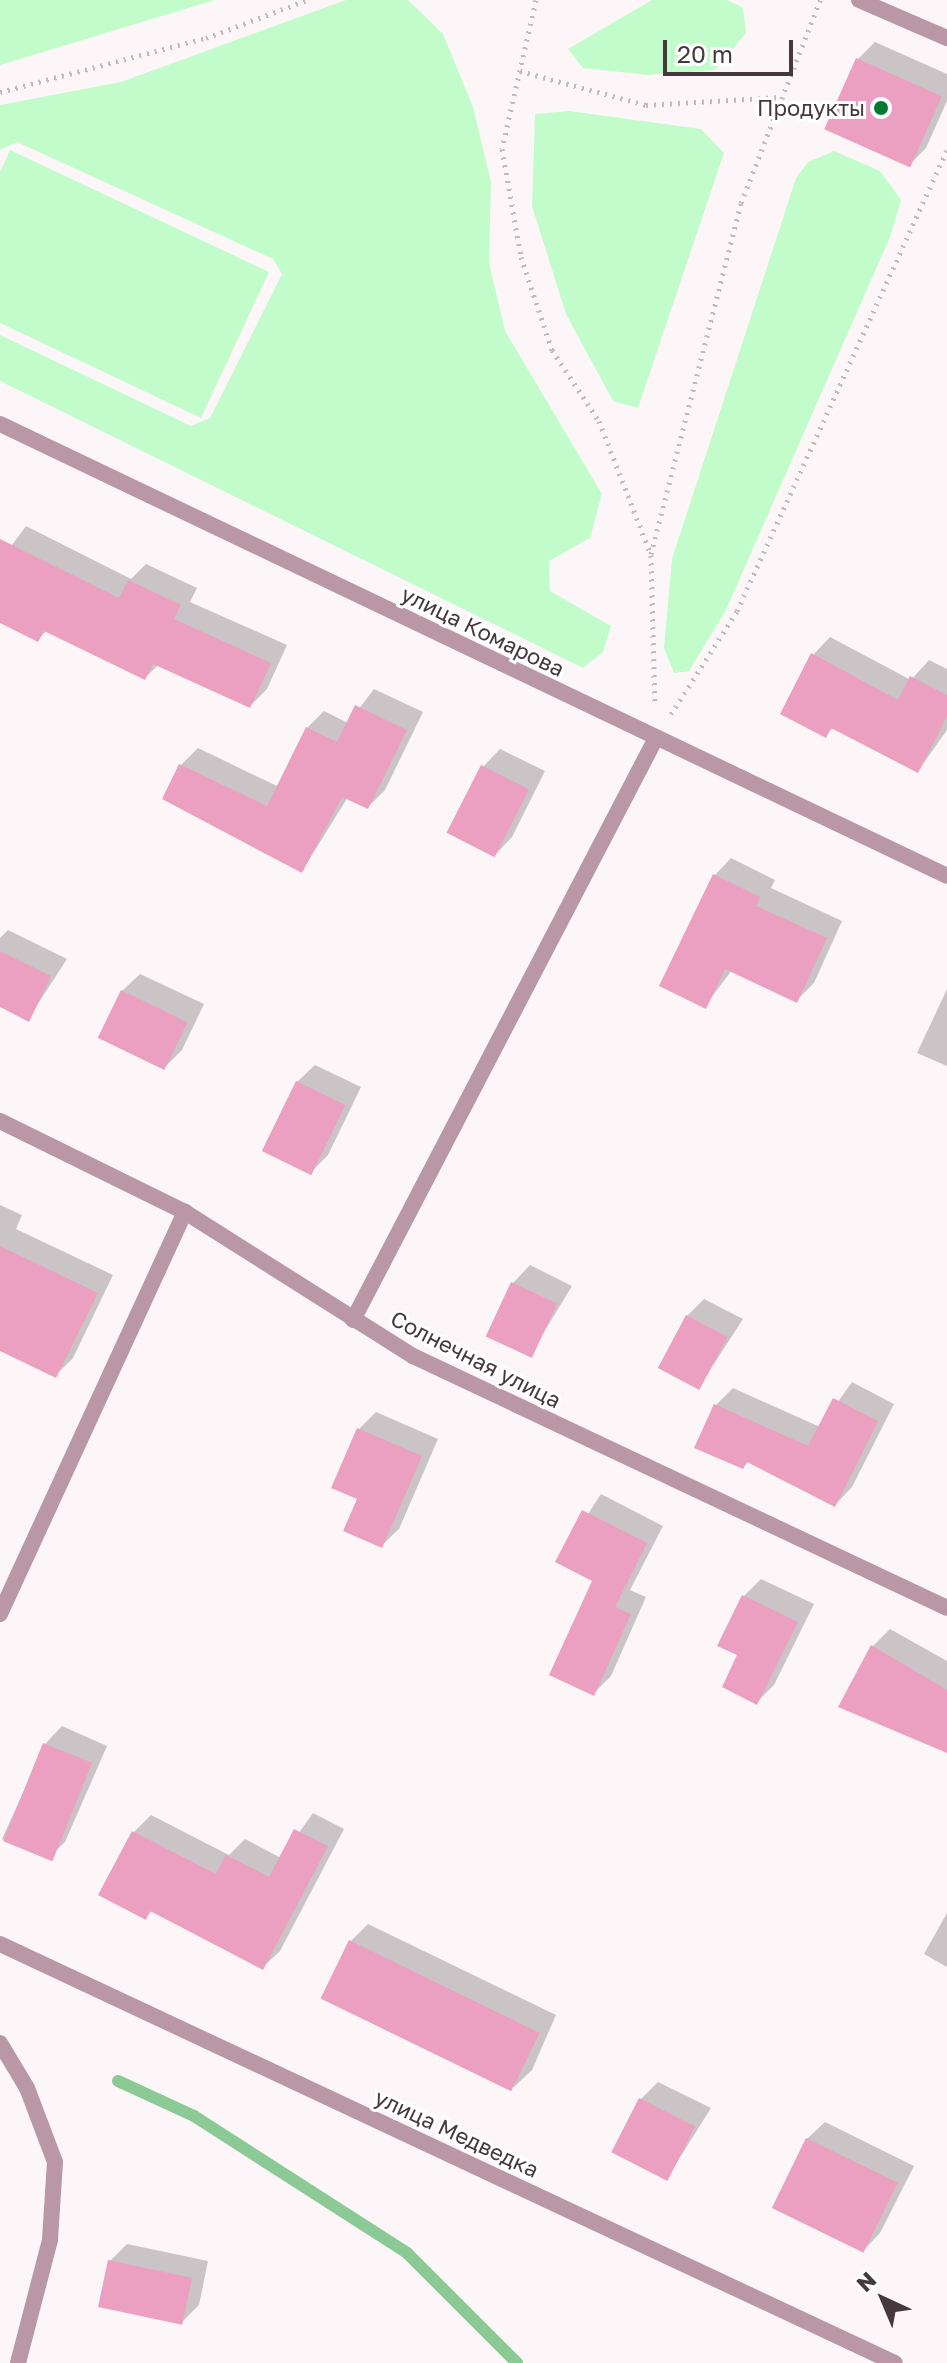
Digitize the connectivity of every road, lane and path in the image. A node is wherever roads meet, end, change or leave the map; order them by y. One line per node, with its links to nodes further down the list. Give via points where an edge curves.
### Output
1 (307, 0): 7 (path, via 206,38)
2 (536, 0): 6 (path)
3 (820, 0): 8 (path)
4 (859, 0): 5 (street)
5 (947, 38)
6 (520, 71): 8 (path, via 646,105); 11 (path, via 502,149 521,257 552,350 599,421)
7 (0, 92)
8 (782, 97): 11 (path, via 741,203)
9 (947, 150): 12 (path, via 737,611)
10 (0, 424): 12 (street, улица Комарова)
11 (651, 555): 12 (path)
12 (656, 738): 13 (street, улица Комарова); 16 (street)
13 (947, 876)
14 (0, 1121): 15 (street, Солнечная улица)
15 (185, 1212): 16 (street, Солнечная улица); 18 (street)
16 (353, 1320): 17 (street, Солнечная улица, via 413,1356)
17 (947, 1608)
18 (0, 1614)
19 (0, 1944): 22 (street, улица Медведка)
20 (0, 2043): 21 (street, via 27,2088 55,2162 50,2240)
21 (18, 2363)
22 (895, 2363)

